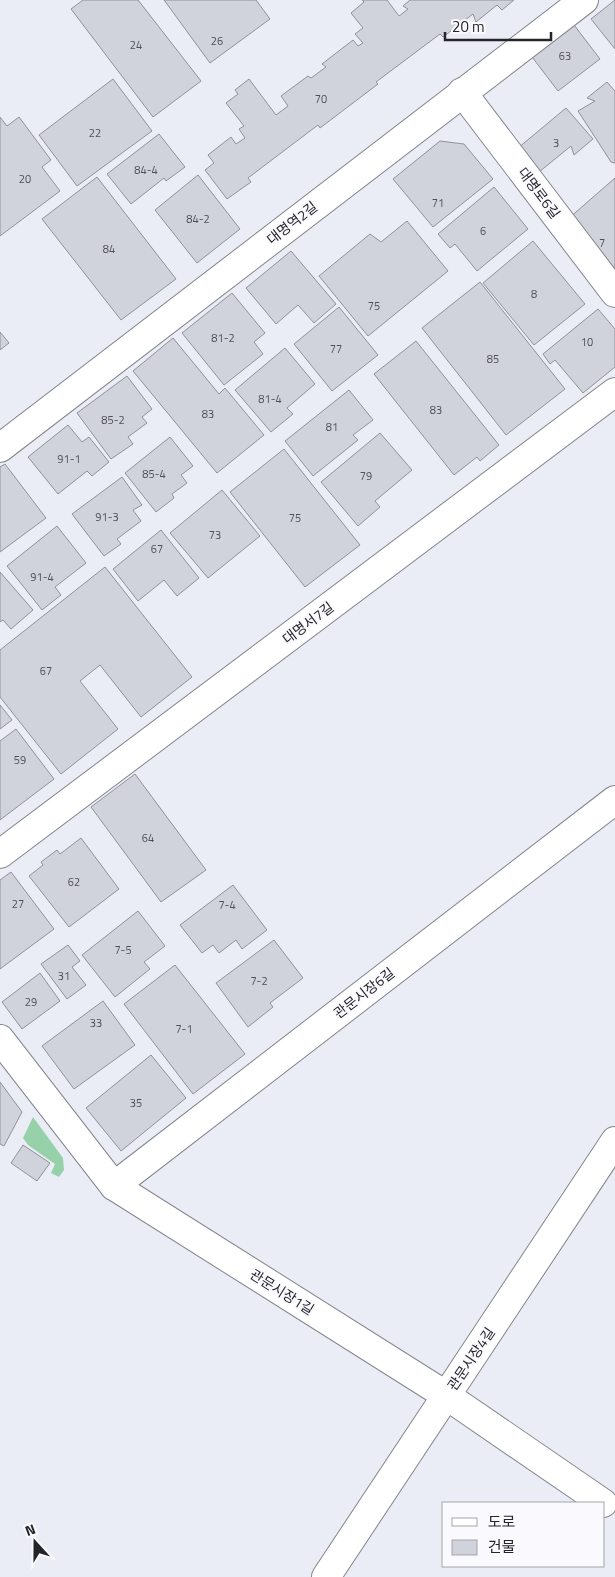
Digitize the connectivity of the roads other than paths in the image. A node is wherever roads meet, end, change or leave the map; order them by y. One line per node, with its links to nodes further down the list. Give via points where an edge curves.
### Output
1 (584, 0): 2 (street, 대명역2길)
2 (462, 92): 3 (street, 대명로6길); 5 (street, 대명역2길)
3 (615, 293)
4 (615, 392): 7 (street, 대명서7길)
5 (0, 448)
6 (615, 800): 10 (street, 관문시장6길)
7 (0, 854)
8 (0, 1039): 10 (street, 관문시장1길)
9 (615, 1141): 11 (street, 관문시장4길)
10 (114, 1186): 11 (street, 관문시장1길)
11 (446, 1396): 12 (street, 관문시장1길); 13 (street, 관문시장4길)
12 (600, 1502)
13 (326, 1577)

